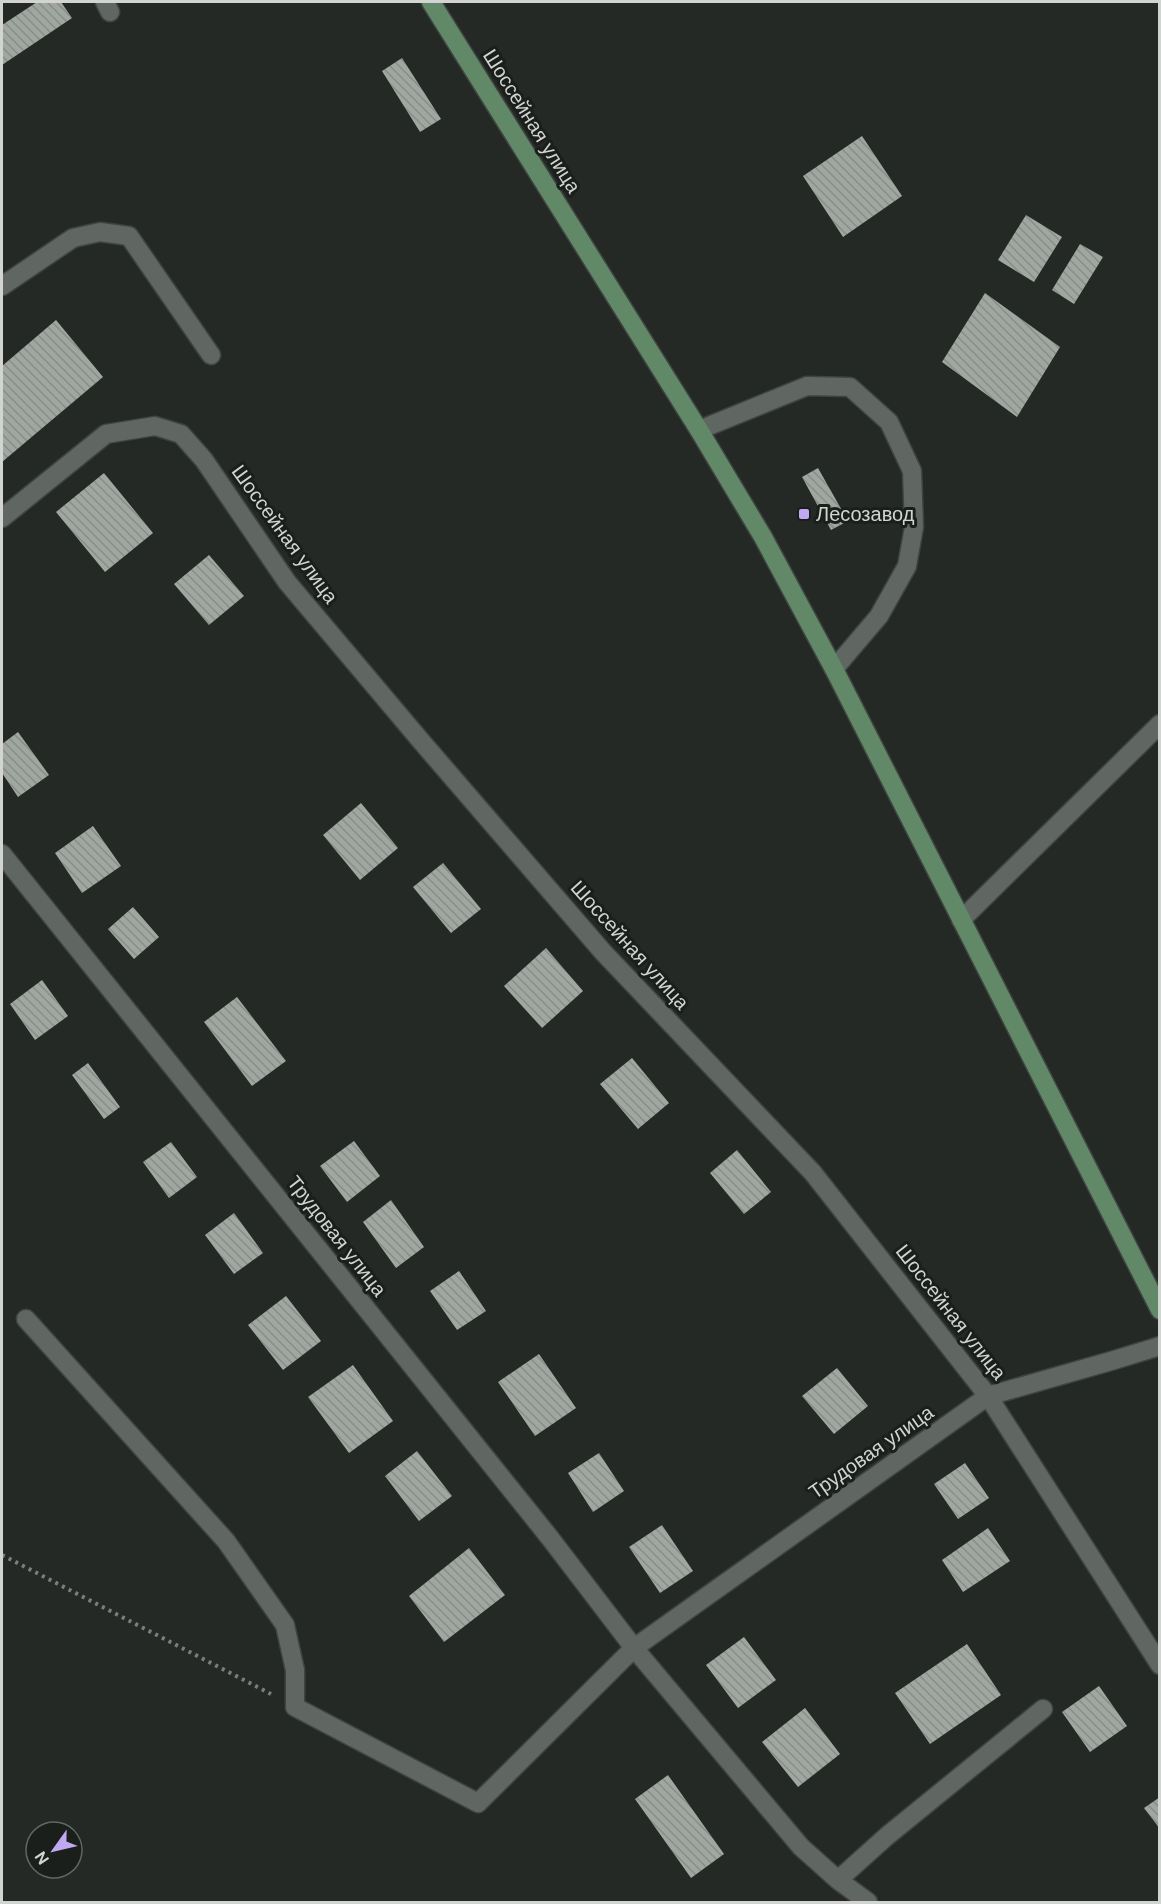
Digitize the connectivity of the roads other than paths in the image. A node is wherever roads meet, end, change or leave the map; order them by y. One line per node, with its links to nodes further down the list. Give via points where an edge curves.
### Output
1 (431, 2): 4 (main road, Шоссейная улица)
2 (2, 286): 3 (street, via 73,238 100,232 129,236)
3 (211, 355)
4 (699, 430): 6 (main road, Шоссейная улица, via 763,537); 6 (street, via 807,386 850,387 889,422 912,471 914,527 907,566 879,616)
5 (2, 518): 13 (street, Шоссейная улица, via 106,434 155,426 181,434 204,460 287,582 603,952 813,1173)
6 (834, 669): 9 (main road, Шоссейная улица)
7 (1160, 723): 9 (street)
8 (2, 854): 14 (street, Трудовая улица)
9 (961, 920): 10 (main road, Шоссейная улица)
10 (1160, 1310)
11 (26, 1318): 14 (street, via 226,1541 285,1625 295,1670 295,1707 478,1803)
12 (1160, 1346): 13 (street, Трудовая улица)
13 (988, 1396): 14 (street, Трудовая улица); 15 (street, Шоссейная улица)
14 (634, 1648): 17 (street, Трудовая улица, via 801,1847)
15 (1160, 1665)
16 (1043, 1710): 17 (street)
17 (838, 1880): 18 (street, Трудовая улица)
18 (868, 1902)

